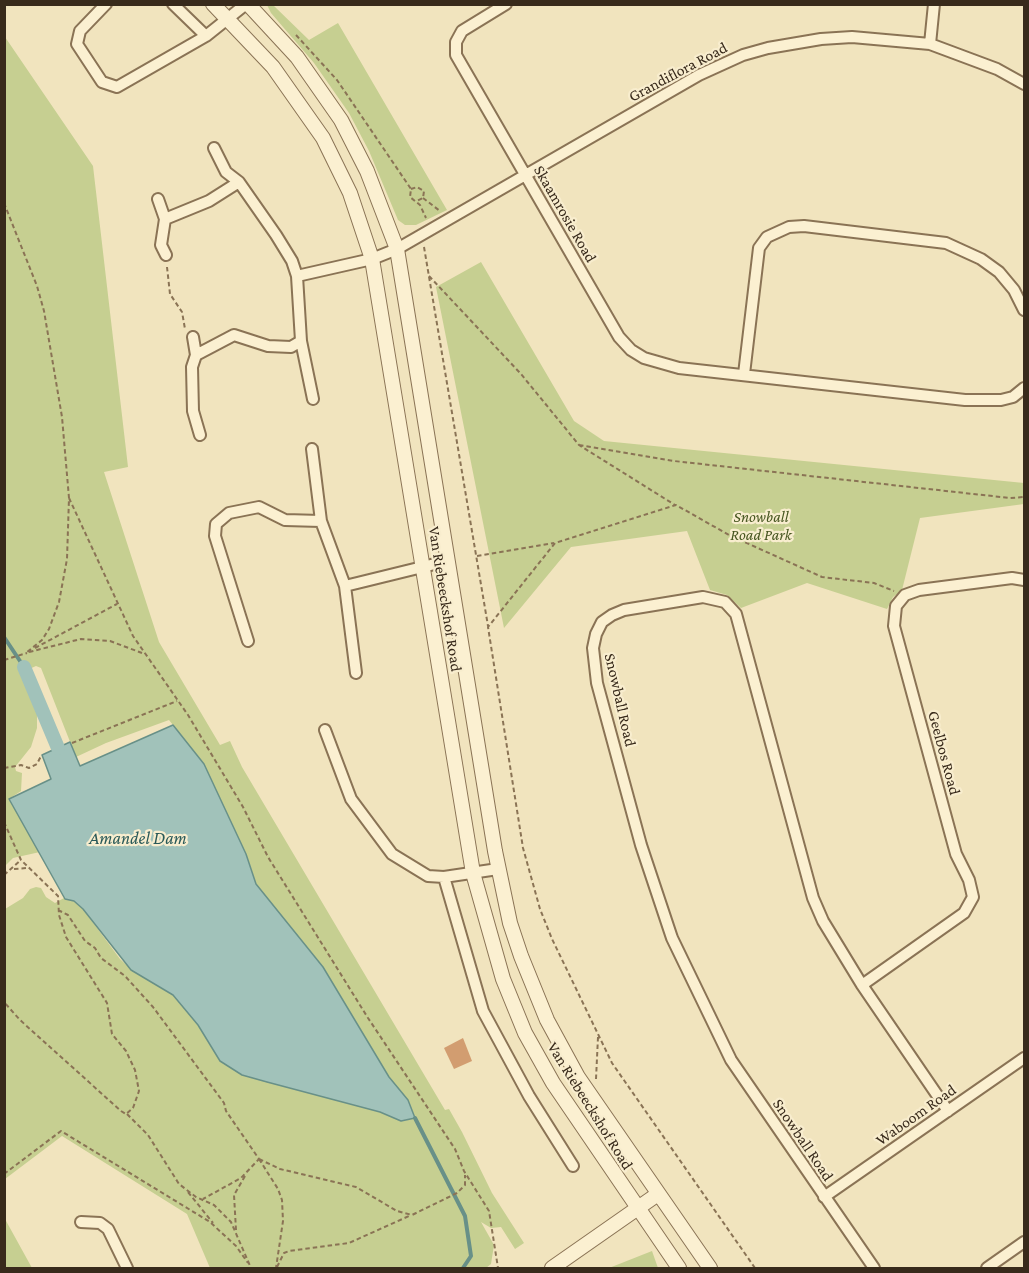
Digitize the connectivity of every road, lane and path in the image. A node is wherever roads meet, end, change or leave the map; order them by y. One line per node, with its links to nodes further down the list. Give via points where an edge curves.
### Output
1 (106, 4): 9 (street, via 80,31 77,44 106,85 122,86)
2 (173, 4): 9 (street)
3 (213, 4): 7 (street, Van Riebeeckshof Road)
4 (247, 4): 7 (street); 23 (street, Van Riebeeckshof Road, via 297,57 341,120 367,171)
5 (506, 4): 13 (street, Skaamrosie Road, via 462,31 455,48 458,61)
6 (934, 4): 10 (street)
7 (229, 20): 9 (street); 25 (street, Van Riebeeckshof Road, via 278,74 323,138 350,193)
8 (291, 30): 15 (path, via 337,80)
9 (206, 36)
10 (930, 44): 11 (street, Grandiflora Road, via 997,69); 13 (street, Grandiflora Road, via 886,38 821,39 743,55 699,75)
11 (1024, 84)
12 (214, 148): 14 (street, via 226,172)
13 (524, 174): 21 (street, Grandiflora Road); 32 (street, Skaamrosie Road, via 619,337 632,350 660,364)
14 (239, 182): 20 (street, via 209,201); 26 (street, via 287,252)
15 (411, 189): 16 (path, via 423,189); 18 (path, via 410,197)
16 (423, 198): 18 (path); 21 (path)
17 (158, 199): 20 (street)
18 (415, 201): 22 (path, via 423,210)
19 (4, 203): 39 (path, via 44,312 63,417)
20 (165, 219): 24 (street, via 161,245)
21 (449, 219): 22 (street, Grandiflora Road)
22 (429, 231): 23 (street, Grandiflora Road); 27 (path, via 424,246)
23 (397, 249): 25 (street, Grandiflora Road); 44 (street, Van Riebeeckshof Road)
24 (166, 255): 29 (path, via 170,294 182,312 186,333)
25 (372, 259): 26 (street, Grandiflora Road); 45 (street, Van Riebeeckshof Road)
26 (297, 276): 30 (street)
27 (429, 276): 36 (path, via 521,374); 43 (path)
28 (1024, 310): 32 (street, via 999,272 963,249 926,240 789,227 767,237 759,248)
29 (192, 337): 31 (street)
30 (301, 340): 31 (street, via 291,347 268,346 234,335); 34 (street)
31 (196, 355): 35 (street, via 192,392)
32 (744, 374): 33 (street, Skaamrosie Road, via 983,401 1013,397)
33 (1024, 388)
34 (313, 399)
35 (200, 435)
36 (579, 445): 38 (path, via 674,461); 40 (path)
37 (312, 449): 41 (street)
38 (1024, 497)
39 (69, 498): 48 (path); 51 (path, via 67,559 59,602 42,640)
40 (676, 505)
41 (321, 521): 47 (street); 50 (street, via 285,519 259,507 229,513 216,524 215,536)
42 (555, 543): 43 (path)
43 (477, 556): 49 (path)
44 (447, 561): 45 (street); 63 (street, Van Riebeeckshof Road)
45 (423, 566): 47 (street); 65 (street, Van Riebeeckshof Road)
46 (1024, 580): 69 (street, Geelbos Road, via 1012,578 919,590 905,596 896,606 894,626 956,854 973,897 964,913)
47 (345, 586): 54 (street)
48 (117, 604): 51 (path); 52 (path)
49 (488, 627)
50 (248, 640)
51 (26, 653): 52 (path, via 81,639 110,640); 53 (path)
52 (144, 654): 55 (path)
53 (4, 660)
54 (356, 673)
55 (177, 701): 57 (path); 79 (path, via 227,780 268,857 405,1077 455,1149)
56 (325, 730): 67 (street, via 351,799 392,854 428,876)
57 (72, 744)
58 (41, 756): 59 (path, via 38,764 29,768)
59 (4, 768)
60 (4, 822): 61 (path)
61 (21, 860): 62 (path); 64 (path)
62 (27, 868): 64 (path); 68 (path, via 58,896)
63 (498, 868): 65 (street); 82 (street, Van Riebeeckshof Road, via 521,956 554,1035 586,1090)
64 (14, 869): 66 (path)
65 (473, 873): 67 (street); 85 (street, Van Riebeeckshof Road, via 500,970 525,1033 567,1107)
66 (4, 875)
67 (444, 877): 77 (street, via 483,1011)
68 (58, 910): 75 (path, via 66,937 107,1003 112,1034 135,1070 137,1101); 76 (path, via 68,915 101,958 124,976 170,1028 224,1103)
69 (862, 985): 74 (street, Snowball Road); 83 (street, Snowball Road, via 832,939 813,897 736,614 725,602 703,597 612,615 602,622 596,634 593,648 597,683 641,845 672,938 731,1060)
70 (4, 1002): 75 (path)
71 (598, 1037): 73 (path)
72 (1024, 1058): 74 (street, Waboom Road)
73 (596, 1081)
74 (948, 1111): 83 (street, Waboom Road)
75 (126, 1114): 81 (path, via 148,1135 169,1170)
76 (258, 1159): 78 (path); 86 (path, via 280,1169 356,1187 397,1211); 92 (path, via 282,1200)
77 (573, 1166)
78 (246, 1173): 84 (path); 89 (path, via 234,1195)
79 (465, 1173): 86 (path, via 465,1185 457,1193); 95 (path, via 489,1211)
80 (4, 1174): 88 (path, via 61,1131 196,1212)
81 (187, 1190): 84 (path); 88 (path)
82 (658, 1194): 85 (street); 98 (street, Van Riebeeckshof Road)
83 (824, 1197): 99 (street, Snowball Road)
84 (203, 1199): 89 (path, via 231,1222)
85 (637, 1208): 96 (street); 97 (street, Van Riebeeckshof Road)
86 (412, 1215): 92 (path, via 349,1243 289,1251)
87 (81, 1222): 93 (street, via 100,1223 108,1229)
88 (220, 1231): 91 (path)
89 (238, 1235): 91 (path)
90 (1024, 1242): 100 (street)
91 (248, 1263): 94 (path)
92 (277, 1268)
93 (126, 1269)
94 (251, 1269)
95 (498, 1269)
96 (552, 1269)
97 (679, 1269)
98 (710, 1269)
99 (874, 1269)
100 (987, 1269)

